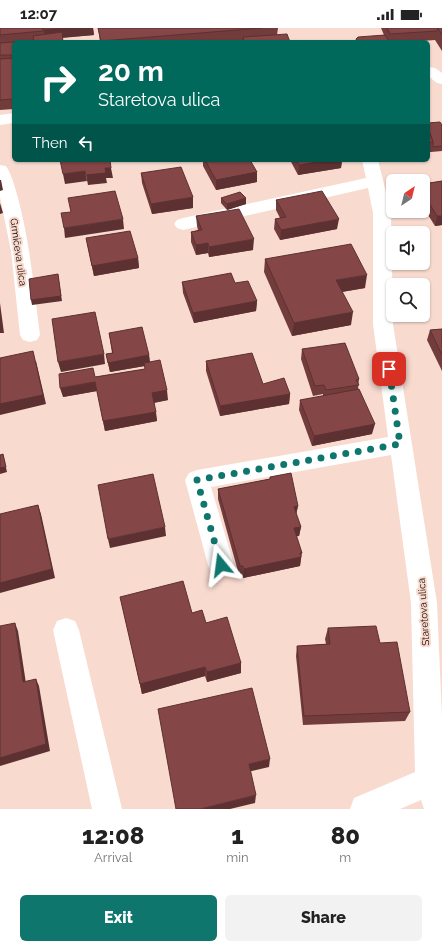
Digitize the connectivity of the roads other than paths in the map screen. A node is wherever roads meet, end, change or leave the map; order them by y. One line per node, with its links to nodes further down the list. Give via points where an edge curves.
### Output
1 (12, 118): 2 (street)
2 (0, 120)
3 (0, 170): 6 (street, Grmičeva ulica, via 16,223)
4 (373, 171): 5 (street, Staretova ulica); 7 (street, Staretova ulica, via 382,213 382,324)
5 (183, 224)
6 (30, 335)
7 (400, 444): 8 (street, via 197,480); 10 (street, Staretova ulica, via 424,603)
8 (221, 565)
9 (66, 630): 11 (street)
10 (430, 782): 12 (street); 13 (street, Staretova ulica)
11 (107, 809)
12 (365, 809)
13 (439, 809)

